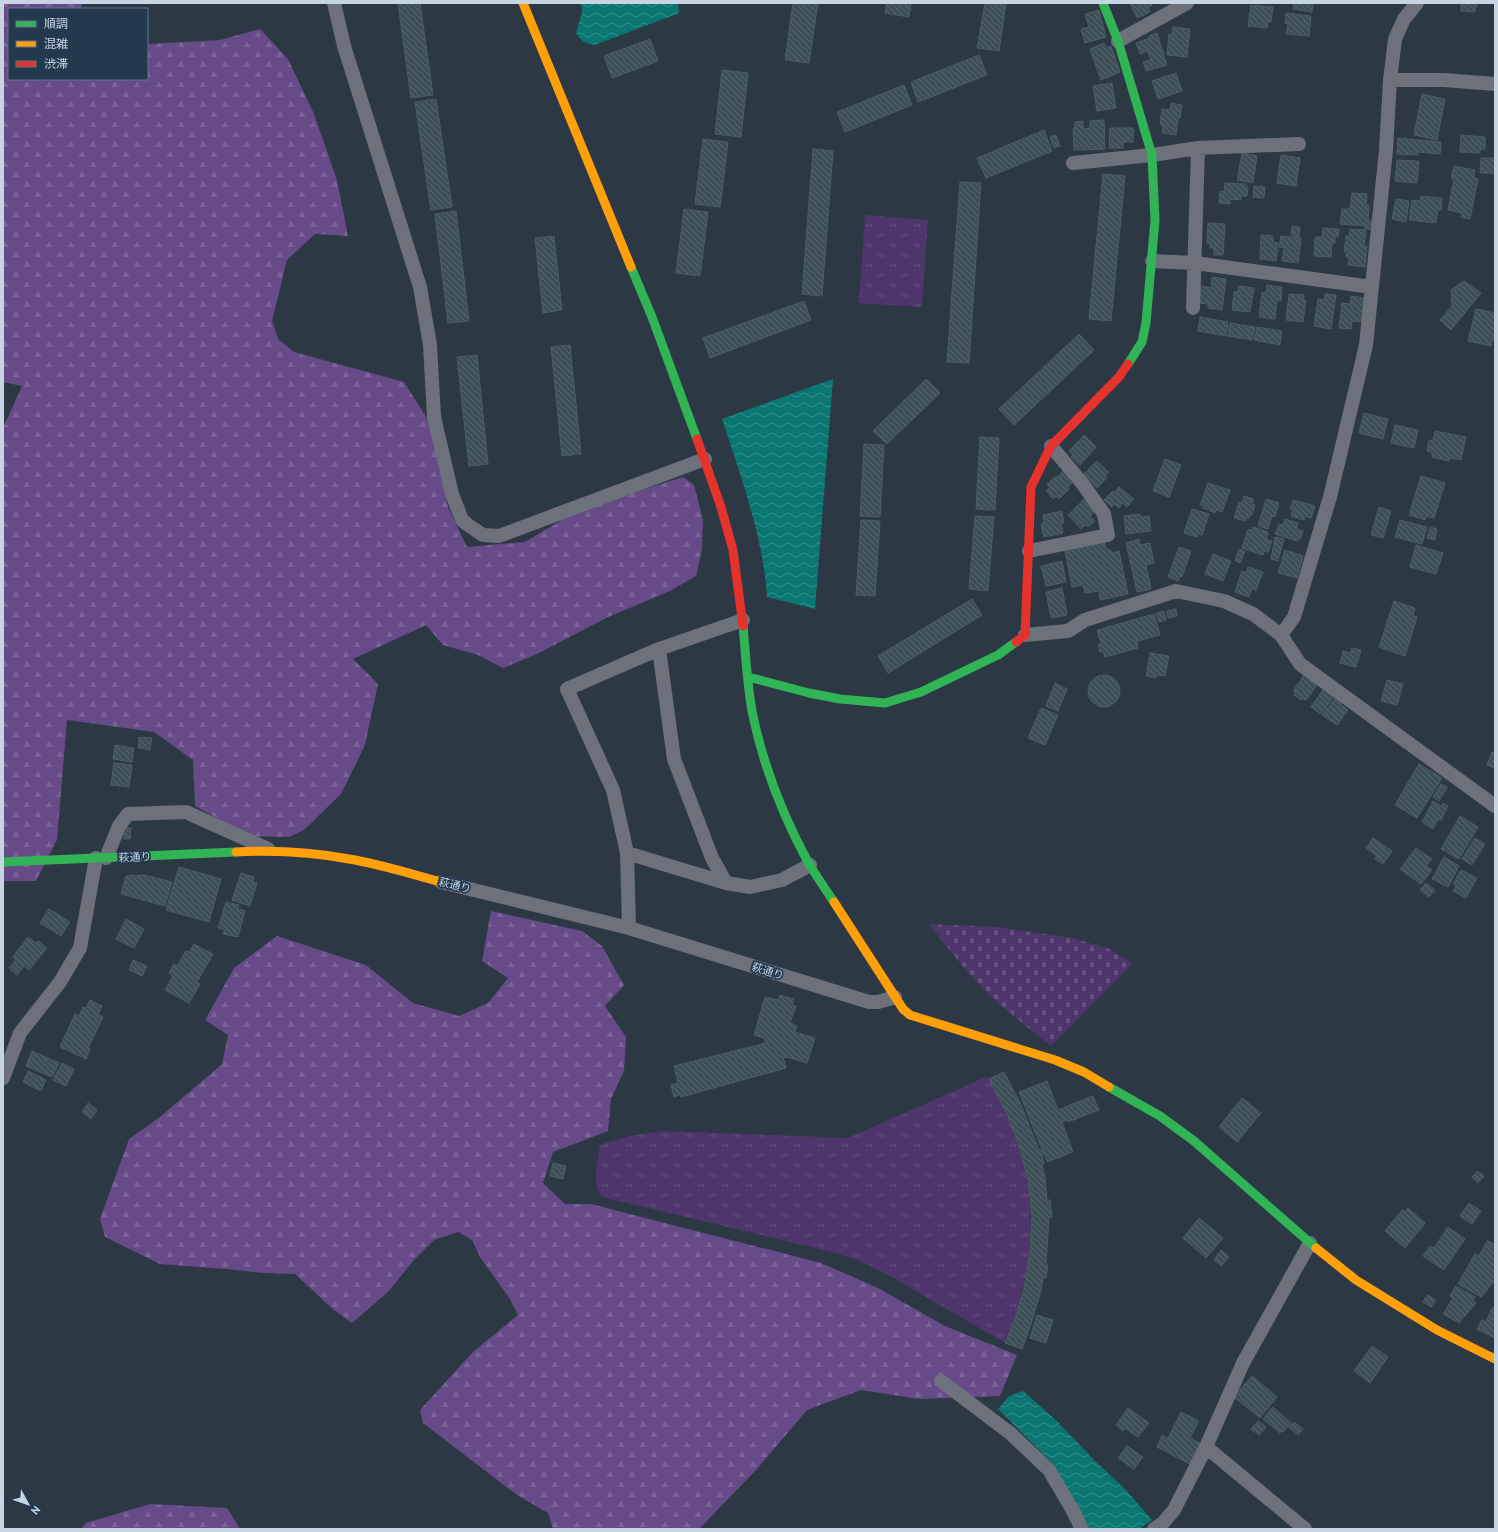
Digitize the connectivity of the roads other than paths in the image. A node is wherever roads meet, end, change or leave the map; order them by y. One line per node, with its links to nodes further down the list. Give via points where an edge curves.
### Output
1 (334, 3): 18 (street, via 344,46 420,287 430,345 434,417 452,494 462,520 483,535 499,536)
2 (523, 3): 18 (street, via 652,317)
3 (1103, 3): 6 (street)
4 (1187, 3): 6 (street)
5 (1417, 3): 7 (street, via 1404,19 1395,39)
6 (1118, 42): 11 (street)
7 (1390, 80): 8 (street, via 1444,80); 15 (street, via 1386,150)
8 (1495, 84)
9 (1299, 144): 10 (street)
10 (1198, 148): 11 (street); 14 (street)
11 (1152, 155): 12 (street); 13 (street, via 1155,220)
12 (1073, 163)
13 (1152, 261): 14 (street); 17 (street, via 1142,342 1119,377)
14 (1195, 264): 15 (street); 16 (street)
15 (1372, 287): 22 (street, via 1366,346 1330,497 1294,617)
16 (1193, 308)
17 (1051, 446): 19 (street, via 1031,487); 19 (street, via 1104,514 1108,535)
18 (705, 459): 20 (street, via 733,550)
19 (1029, 550): 21 (street)
20 (743, 620): 23 (street); 24 (street)
21 (1025, 635): 22 (street, via 1068,631 1085,620 1176,591 1224,601 1253,614); 24 (street, via 998,655 922,692 885,703 840,699)
22 (1281, 635): 25 (street, via 1300,664)
23 (660, 649): 27 (street, via 567,689 613,790); 32 (street, via 674,759 712,858)
24 (748, 677): 30 (street, via 753,716 766,763 778,798)
25 (1495, 806)
26 (272, 851): 28 (street, 萩通り); 28 (street, via 186,812 141,813 128,814); 31 (street, 萩通り, via 350,859)
27 (627, 853): 32 (street); 33 (street)
28 (101, 858): 29 (street, 萩通り); 35 (street, via 80,948 60,982 20,1033)
29 (3, 862)
30 (810, 865): 32 (street, via 782,880 750,888); 34 (street)
31 (441, 882): 33 (street, 萩通り)
32 (726, 883)
33 (628, 928): 34 (street, 萩通り, via 868,1002)
34 (895, 997): 36 (street, via 910,1015 1054,1060 1084,1072 1160,1116 1194,1141)
35 (3, 1078)
36 (1310, 1243): 37 (street, via 1377,1294 1438,1330); 39 (street, via 1243,1363)
37 (1495, 1359)
38 (941, 1381): 40 (street, via 1010,1433 1049,1470)
39 (1206, 1447): 41 (street, via 1174,1510); 42 (street)
40 (1082, 1529)
41 (1154, 1529)
42 (1305, 1529)

